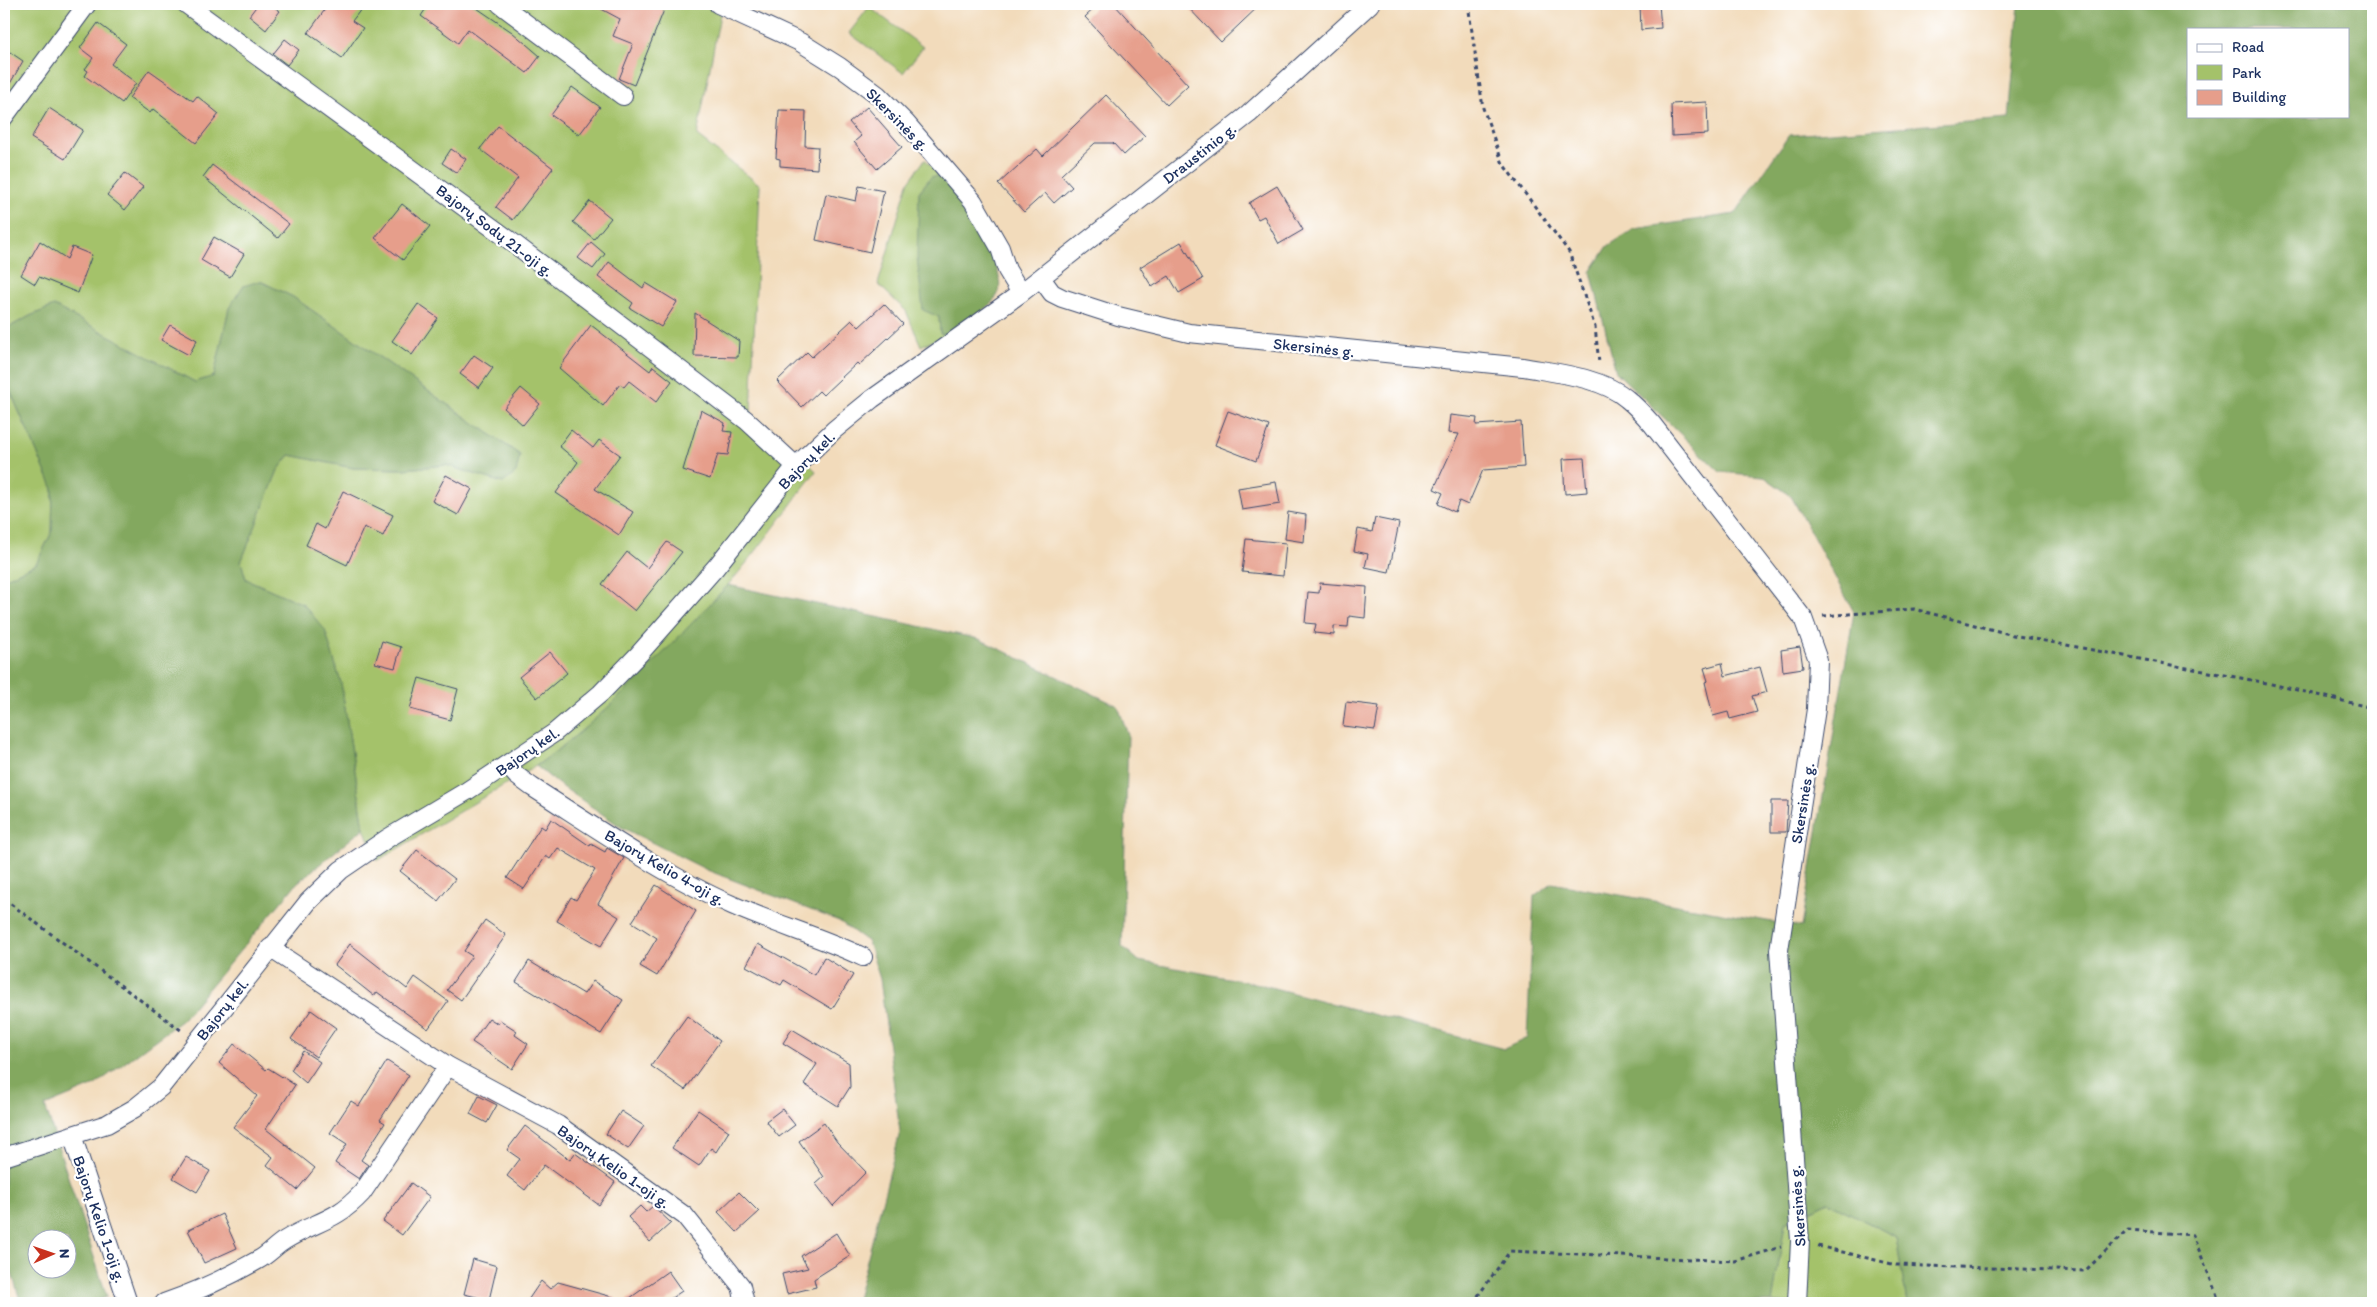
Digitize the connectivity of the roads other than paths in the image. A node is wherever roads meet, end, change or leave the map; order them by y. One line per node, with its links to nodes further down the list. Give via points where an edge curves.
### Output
1 (87, 4): 7 (street)
2 (186, 4): 10 (street, Bajorų Sodų 21-oji g., via 512,242 746,420)
3 (500, 4): 6 (street)
4 (718, 4): 9 (street, Skersinės g., via 800,42 878,96 906,123 973,201)
5 (1370, 4): 8 (street, Draustinio g., via 1249,114)
6 (623, 96)
7 (4, 117)
8 (1041, 278): 9 (street, Draustinio g.); 20 (street, Skersinės g., via 1052,293 1062,298 1189,334 1523,367 1570,375 1598,384 1626,398 1652,424 1803,618 1818,660 1816,709 1779,950 1800,1241)
9 (1021, 294): 10 (street, Bajorų kel., via 872,399)
10 (796, 466): 11 (street, Bajorų kel., via 716,567 639,654 601,693 554,733)
11 (508, 765): 12 (street, Bajorų kel., via 341,870 308,902); 13 (street, Bajorų Kelio 4-oji g., via 516,776 532,787 674,875 732,905)
12 (270, 948): 14 (street, Bajorų Kelio 1-oji g.); 15 (street, Bajorų kel., via 161,1087 135,1108 107,1124)
13 (864, 957)
14 (448, 1066): 18 (street, via 362,1193 349,1207 328,1221 285,1240 259,1260 189,1295); 19 (street, Bajorų Kelio 1-oji g., via 558,1125 685,1216 741,1286)
15 (72, 1135): 16 (street, Bajorų kel.); 17 (street, Bajorų Kelio 1-oji g.)
16 (4, 1157)
17 (128, 1303)
18 (164, 1303)
19 (745, 1303)
20 (1797, 1303)

